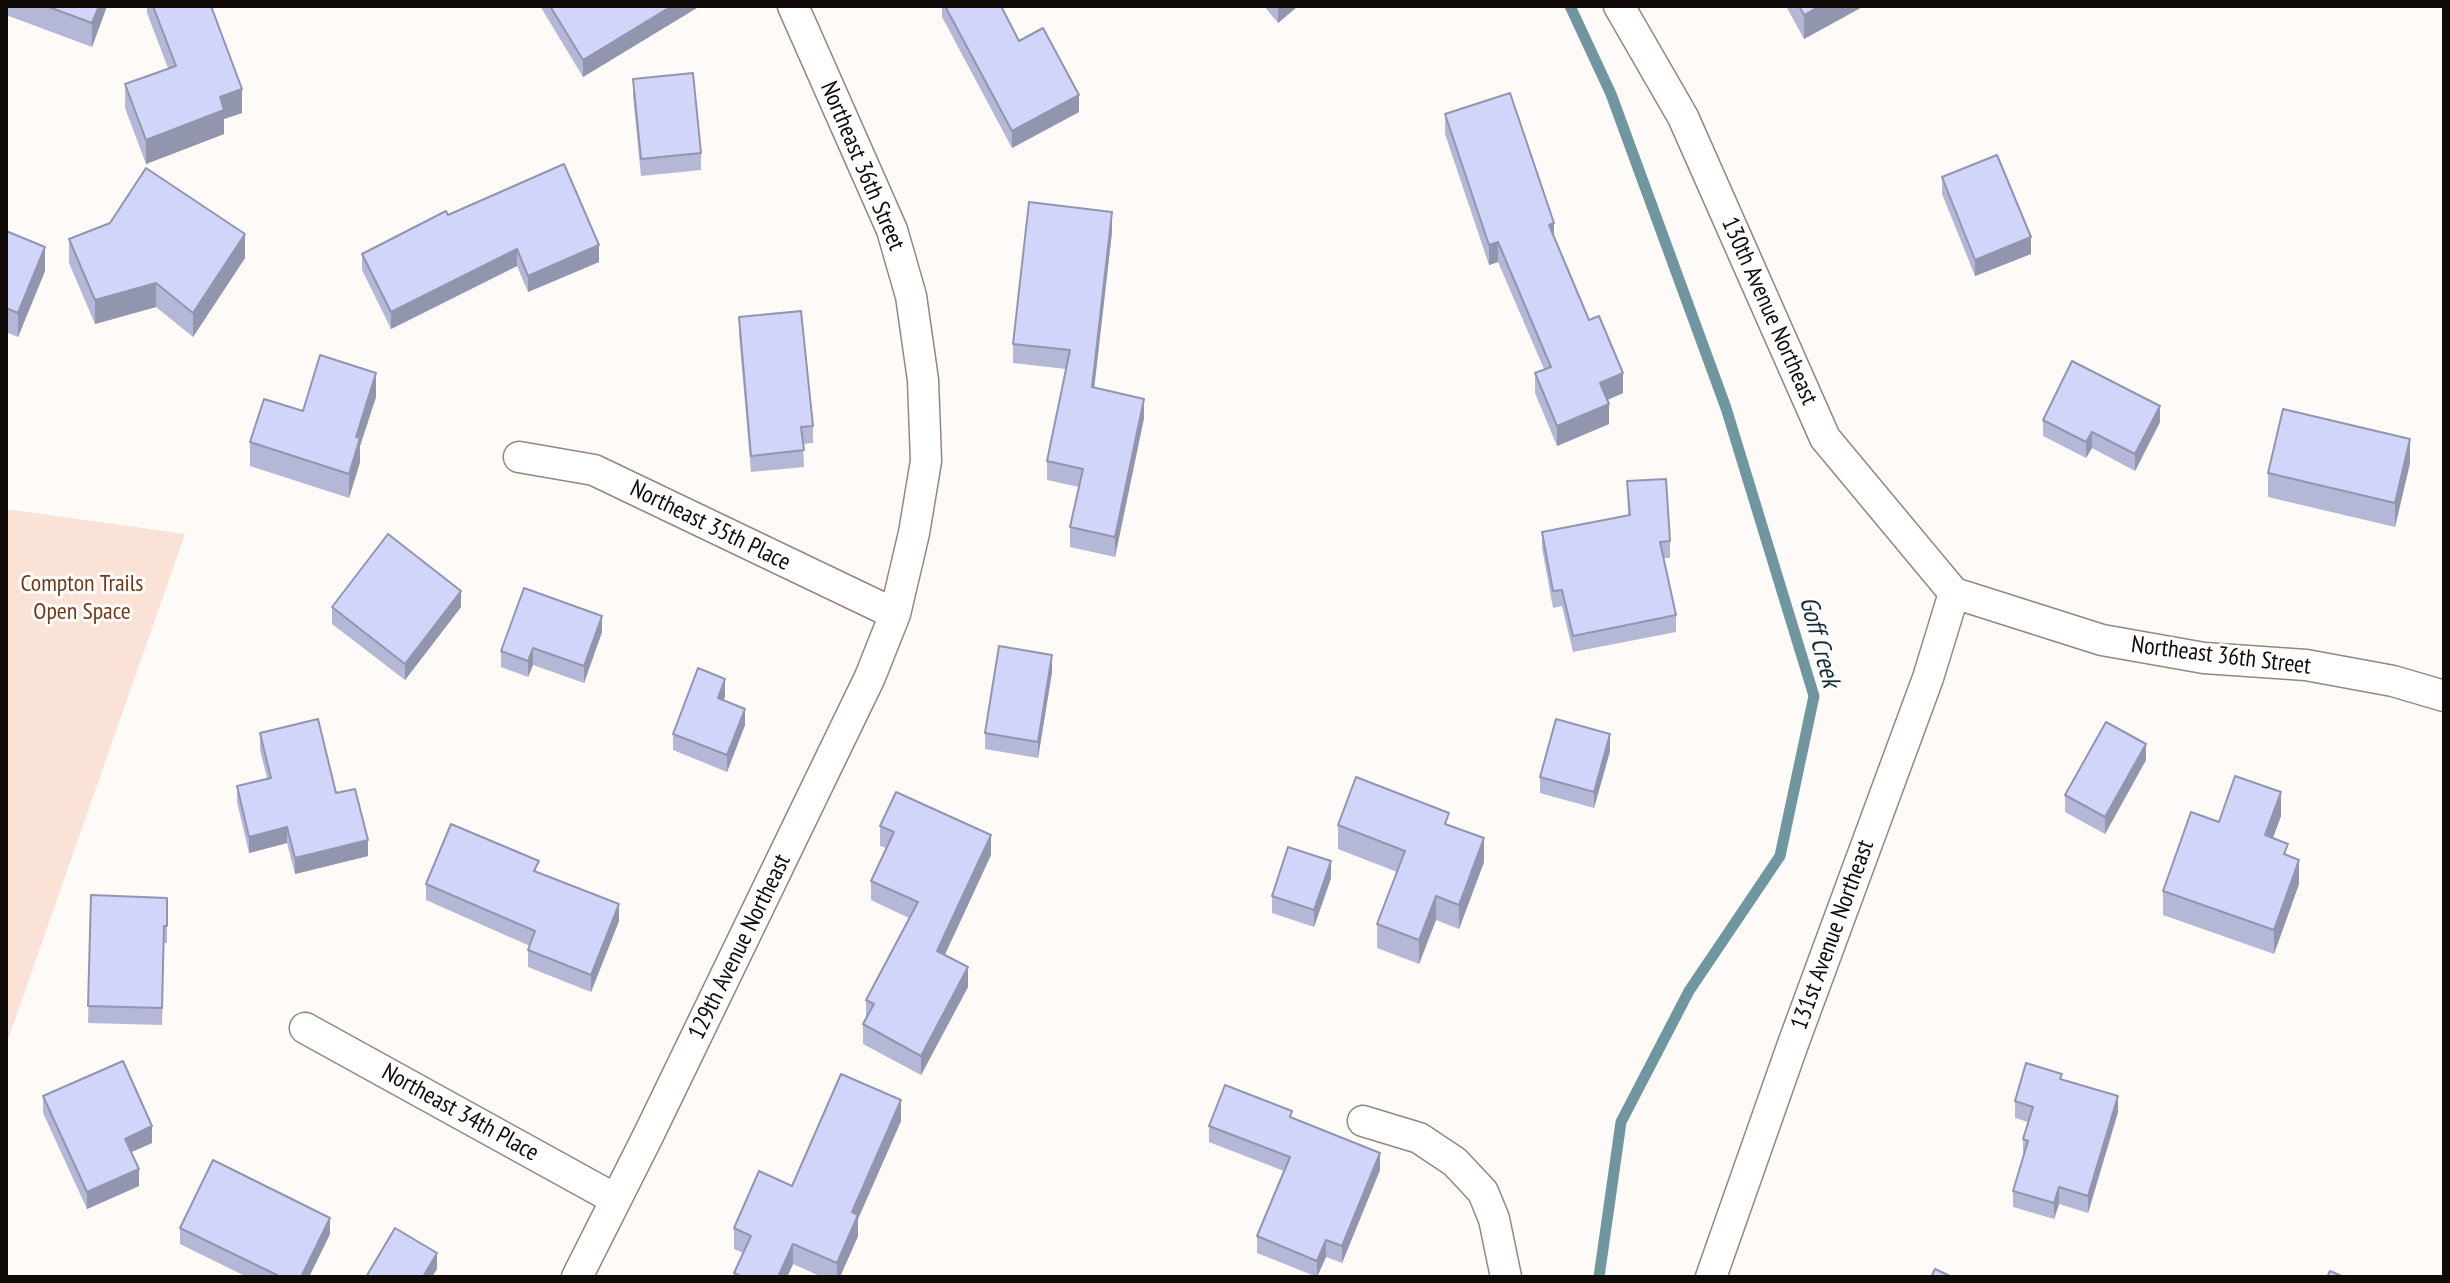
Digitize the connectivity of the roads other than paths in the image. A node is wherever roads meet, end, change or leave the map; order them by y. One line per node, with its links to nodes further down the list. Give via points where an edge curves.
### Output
1 (793, 6): 5 (street, Northeast 36th Street, via 892,230 911,296 923,380 926,461)
2 (1619, 6): 4 (street, 130th Avenue Northeast, via 1683,117 1825,438)
3 (519, 457): 5 (street, Northeast 35th Place, via 594,470)
4 (1954, 593): 6 (street, Northeast 36th Street, via 2102,640 2204,658 2306,665); 12 (street, 131st Avenue Northeast)
5 (895, 614): 9 (street, 129th Avenue Northeast, via 864,691)
6 (2444, 696)
7 (305, 1028): 9 (street, Northeast 34th Place)
8 (1363, 1121): 11 (street, via 1419,1138 1455,1162 1483,1192)
9 (615, 1199): 10 (street, 129th Avenue Northeast)
10 (577, 1277)
11 (1506, 1277)
12 (1711, 1277)

